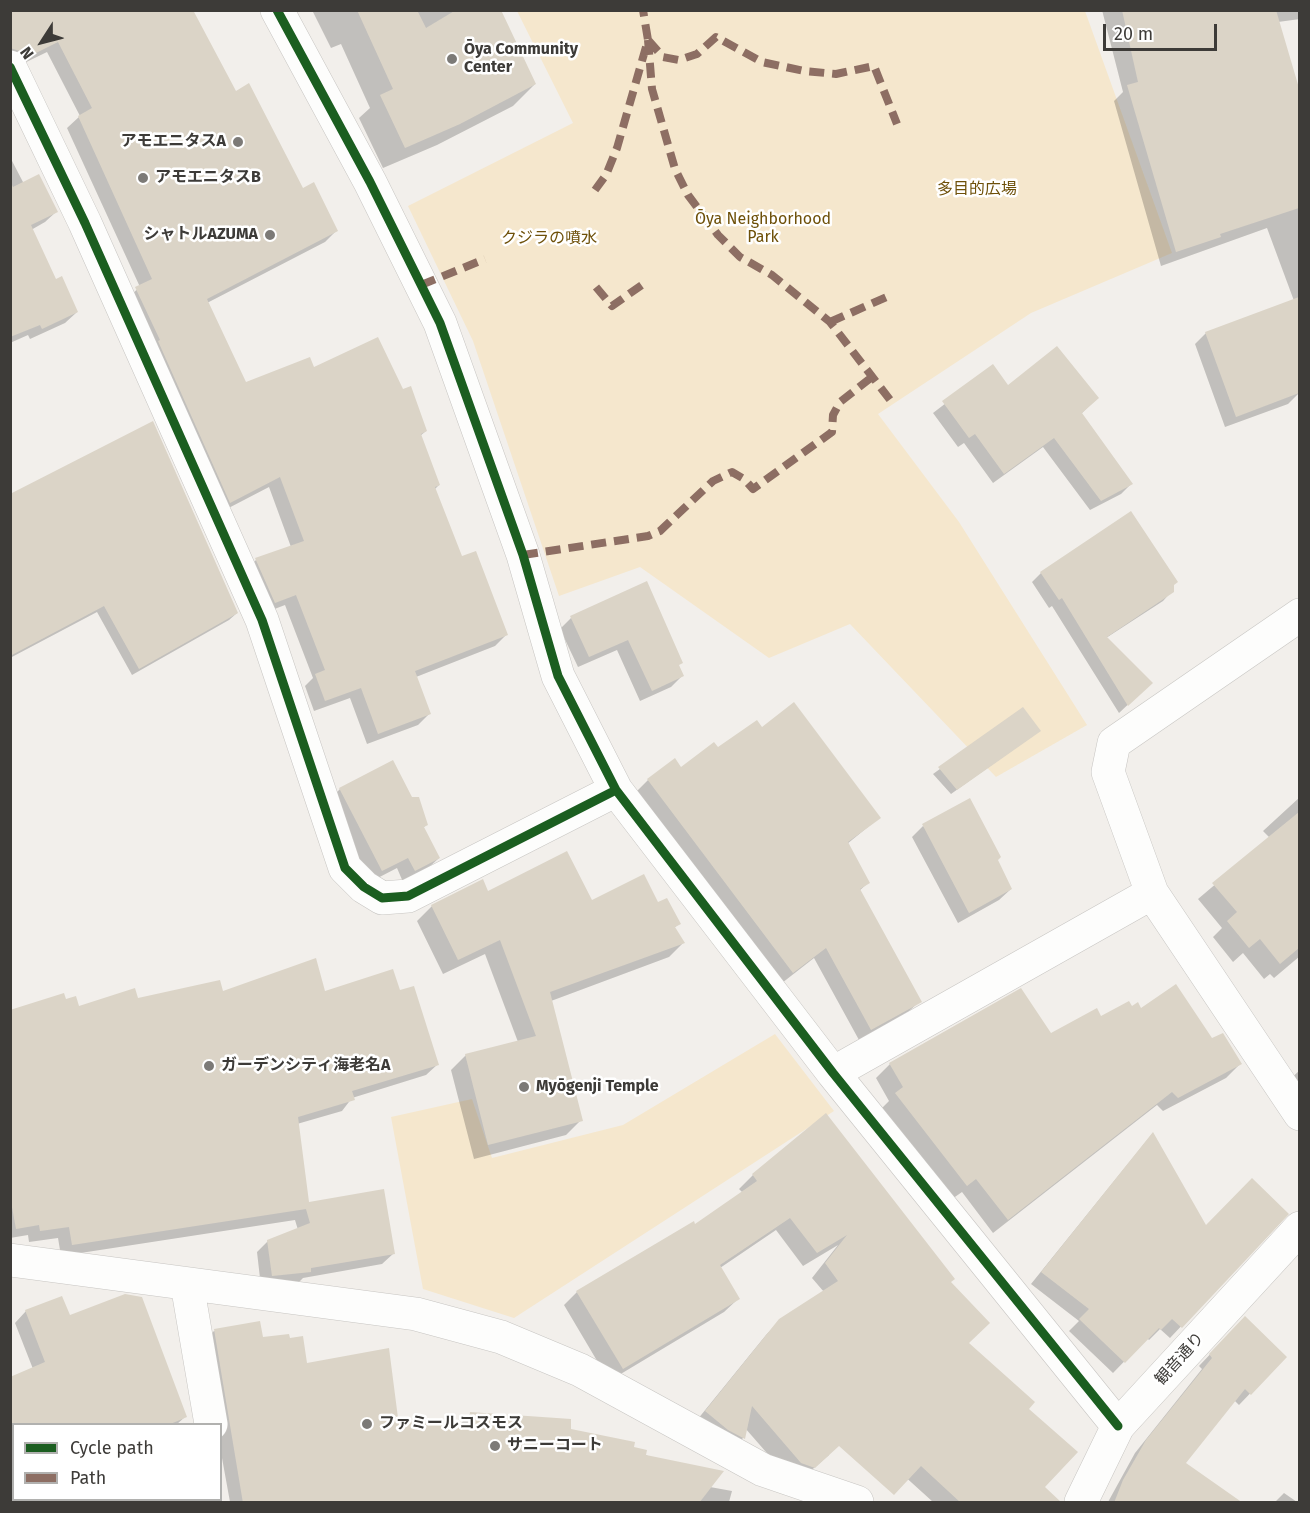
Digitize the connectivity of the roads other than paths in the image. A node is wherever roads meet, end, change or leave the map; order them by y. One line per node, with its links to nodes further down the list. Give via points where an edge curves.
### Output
1 (277, 10): 4 (street, via 440,323 523,555 558,676)
2 (10, 67): 4 (street, via 85,223 258,610 345,868 382,898 408,896)
3 (1299, 615): 5 (street, via 1114,743 1108,772)
4 (616, 790): 6 (street)
5 (1152, 893): 6 (street); 7 (street)
6 (833, 1073): 12 (street)
7 (1299, 1114)
8 (1299, 1228): 12 (street, 観音通り)
9 (10, 1260): 10 (street)
10 (187, 1284): 11 (street); 13 (street, via 416,1314 501,1337 580,1370 763,1470)
11 (212, 1423)
12 (1118, 1426): 14 (street, 観音通り)
13 (857, 1503)
14 (1081, 1503)

